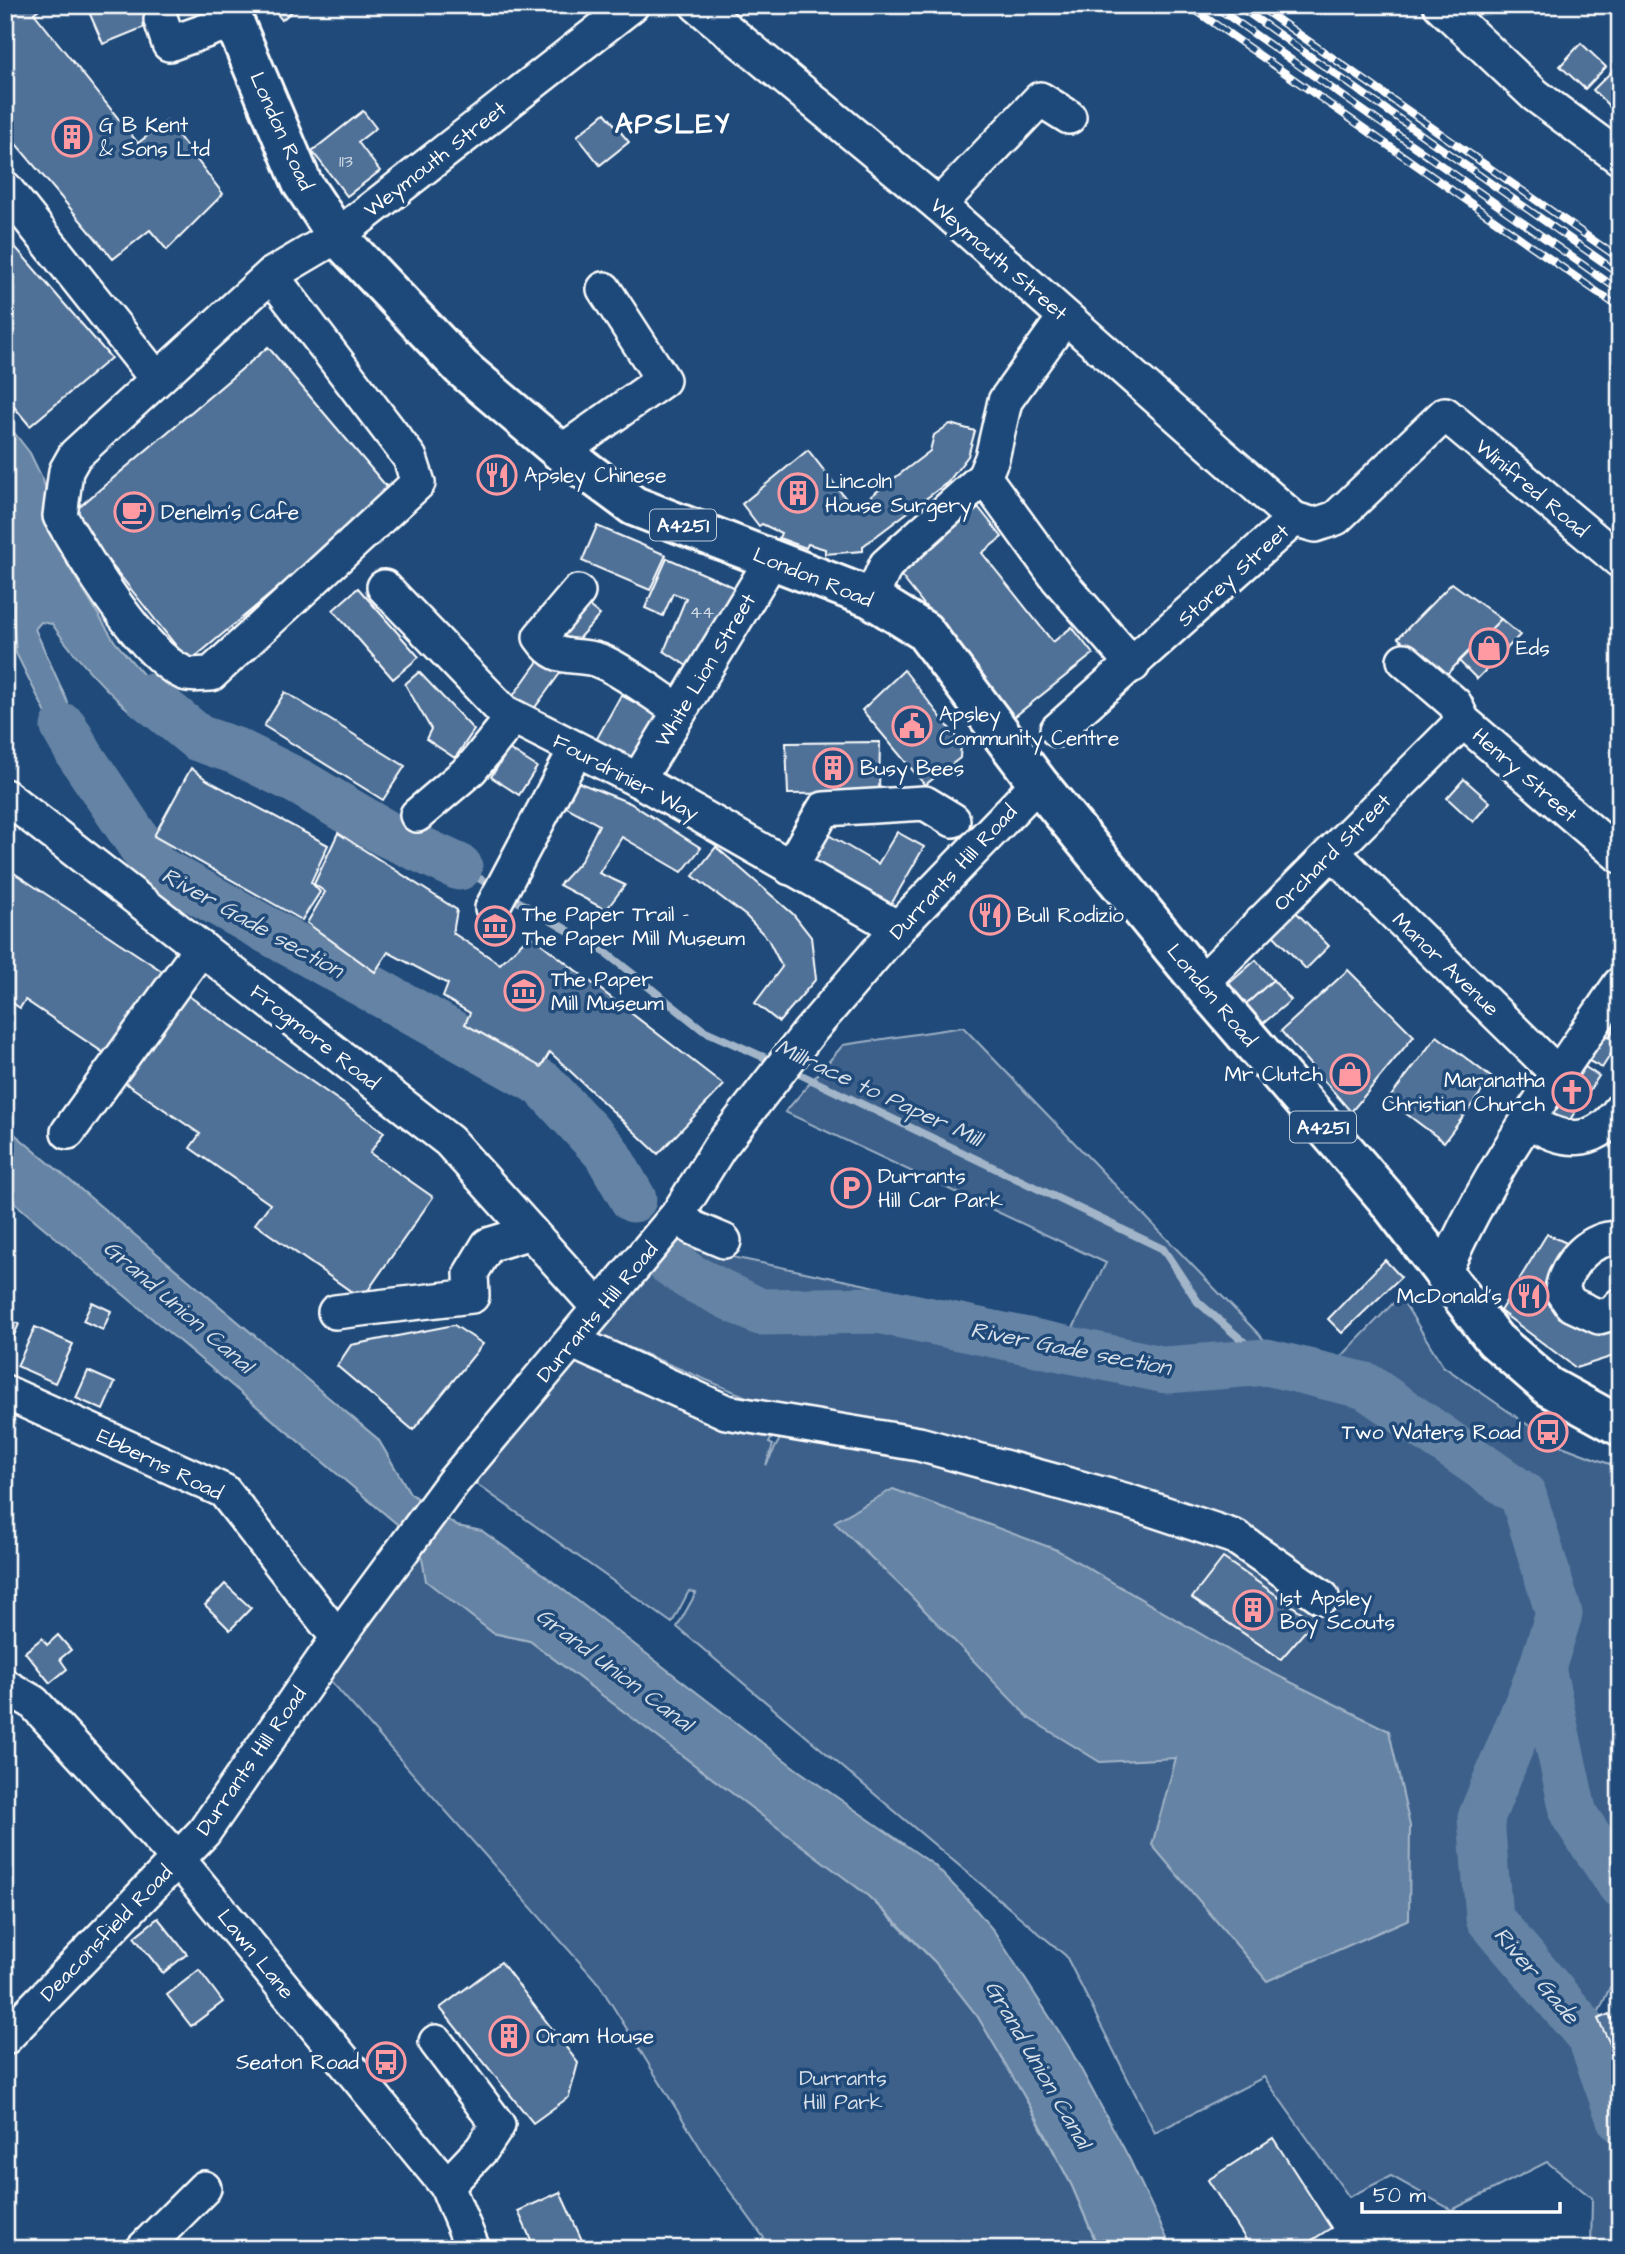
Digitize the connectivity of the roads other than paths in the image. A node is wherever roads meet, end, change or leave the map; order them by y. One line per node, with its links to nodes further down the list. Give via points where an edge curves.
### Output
1 (632, 5): 10 (street, Weymouth Street)
2 (697, 5): 9 (street, Weymouth Street)
3 (1440, 5): 7 (street, via 1535,95)
4 (230, 13): 5 (street, via 169,44); 10 (main road, London Road / A4251, via 302,183)
5 (161, 20)
6 (1069, 117): 9 (street, via 1040,99)
7 (1620, 158)
8 (5, 188): 14 (street)
9 (939, 205): 13 (street, Weymouth Street)
10 (337, 236): 11 (street, Weymouth Street); 16 (main road, London Road / A4251, via 462,368)
11 (271, 275): 14 (street, Weymouth Street); 14 (street, Weymouth Street, via 410,458 418,483 211,674 184,674 150,645 112,599 60,516 66,471 75,455)
12 (604, 289): 16 (street, via 663,380)
13 (1065, 317): 17 (street, via 1005,401); 18 (street, Weymouth Street)
14 (156, 378)
15 (1445, 415): 18 (street, Storey Street, via 1336,518 1315,525); 20 (street, Winifred Road)
16 (561, 452): 19 (main road, London Road / A4251, via 634,506)
17 (984, 477): 23 (street, via 886,565); 25 (street, via 1058,579)
18 (1294, 519): 25 (street, Storey Street)
19 (771, 561): 23 (main road, London Road / A4251); 26 (street, White Lion Street)
20 (1620, 561)
21 (384, 587): 27 (street, Fourdrinier Way)
22 (578, 593): 26 (street, via 545,628 540,637 546,645 566,657 595,659)
23 (871, 598): 32 (main road, London Road / A4251, via 924,631)
24 (1405, 660): 28 (street, Henry Street, via 1455,704)
25 (1133, 665): 29 (street, Storey Street)
26 (680, 711): 31 (street, White Lion Street)
27 (513, 717): 30 (street, Fourdrinier Way); 34 (street, via 471,769)
28 (1463, 721): 36 (street, Orchard Street); 37 (street, Henry Street)
29 (1057, 730)
30 (576, 748): 31 (street, Fourdrinier Way); 39 (street)
31 (638, 780): 38 (street, Fourdrinier Way)
32 (1038, 783): 40 (street, Durrants Hill Road); 42 (main road, London Road / A4251)
33 (5, 796): 41 (street, Frogmore Road)
34 (417, 816)
35 (953, 820): 38 (street, via 925,803 824,809)
36 (1333, 853): 42 (street, Orchard Street); 44 (street, Manor Avenue)
37 (1620, 856)
38 (790, 868): 40 (street, Fourdrinier Way)
39 (492, 908)
40 (898, 928): 48 (street, Durrants Hill Road, via 719,1148)
41 (201, 948): 47 (street); 50 (street, Frogmore Road, via 449,1141)
42 (1201, 983): 53 (main road, London Road / A4251, via 1386,1198)
43 (1620, 984): 44 (street)
44 (1559, 1075): 46 (street)
45 (1620, 1110): 46 (street, via 1601,1130 1582,1137 1549,1134)
46 (1528, 1120): 53 (street, via 1462,1231)
47 (68, 1132)
48 (678, 1214): 51 (street, via 693,1228); 55 (street, Durrants Hill Road)
49 (1620, 1215): 52 (street, via 1604,1223)
50 (531, 1232): 55 (street, Frogmore Road); 56 (street, via 488,1245 471,1273 472,1296)
51 (724, 1241)
52 (1605, 1242): 54 (street, via 1574,1264 1562,1291 1572,1304 1599,1317)
53 (1444, 1273): 59 (main road, London Road / A4251, via 1495,1340 1549,1387)
54 (1620, 1305)
55 (598, 1307): 57 (street, Durrants Hill Road)
56 (335, 1312)
57 (573, 1342): 60 (street, via 726,1412 919,1444 1124,1500 1235,1537); 61 (street, Durrants Hill Road, via 453,1482)
58 (5, 1392): 61 (street, Ebberns Road, via 224,1491)
59 (1620, 1426)
60 (1322, 1597)
61 (338, 1638): 63 (street, Durrants Hill Road, via 204,1832)
62 (5, 1686): 63 (street, Lawn Lane, via 33,1702)
63 (177, 1858): 64 (street, Deaconsfield Road); 66 (street, Lawn Lane)
64 (5, 2038)
65 (436, 2042): 66 (street, via 498,2125 482,2150)
66 (447, 2186): 69 (street, Lawn Lane)
67 (204, 2188): 68 (street)
68 (143, 2249)
69 (473, 2249)

